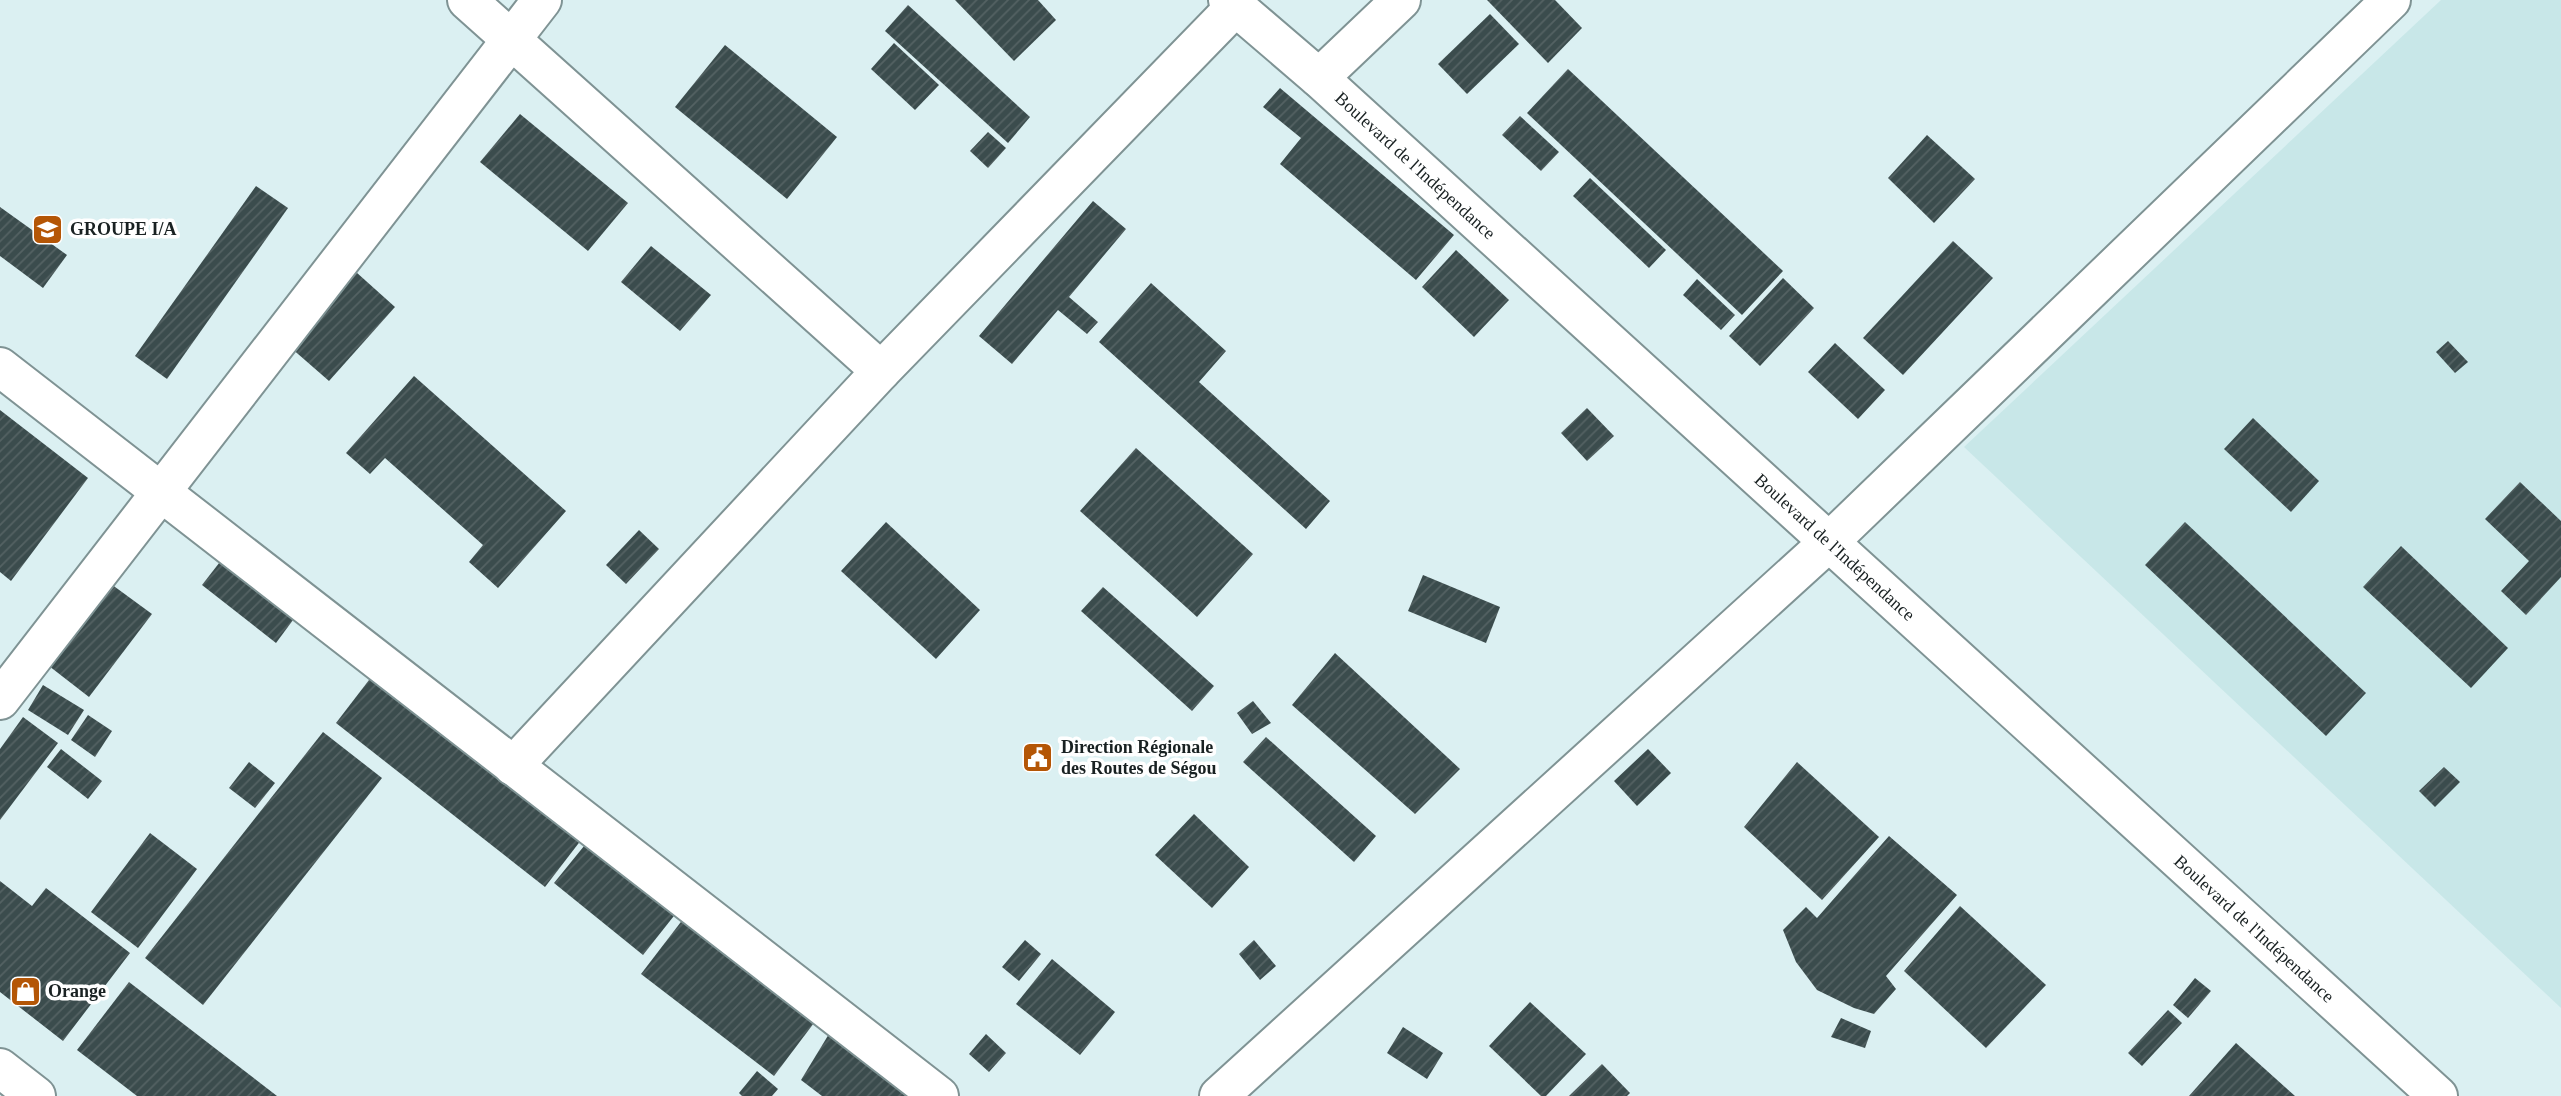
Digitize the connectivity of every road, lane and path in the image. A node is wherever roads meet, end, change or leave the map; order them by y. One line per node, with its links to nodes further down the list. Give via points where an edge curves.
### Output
1 (467, 0): 6 (main road)
2 (542, 0): 6 (main road)
3 (1401, 0): 7 (main road)
4 (2391, 0): 11 (main road)
5 (1232, 3): 7 (main road, Boulevard de l'Indépendance); 9 (main road)
6 (511, 40): 9 (main road); 10 (main road)
7 (1319, 78): 11 (main road, Boulevard de l'Indépendance)
8 (0, 367): 10 (main road)
9 (881, 371): 13 (main road)
10 (161, 492): 12 (main road); 13 (main road)
11 (1829, 542): 17 (main road); 18 (main road, Boulevard de l'Indépendance)
12 (0, 700)
13 (513, 766): 16 (main road)
14 (1, 1072): 15 (main road)
15 (36, 1096)
16 (939, 1096)
17 (1219, 1096)
18 (2438, 1096)

